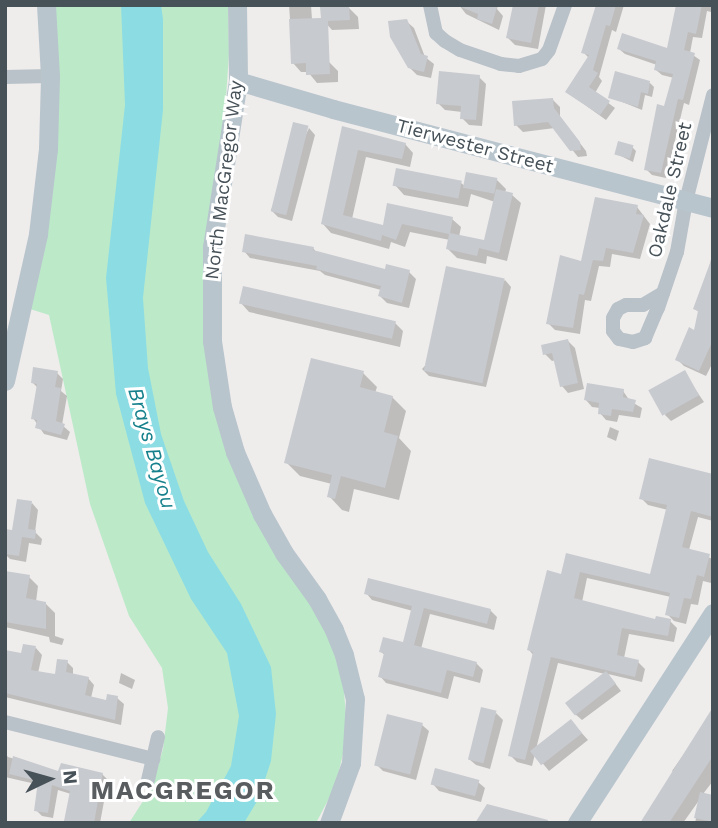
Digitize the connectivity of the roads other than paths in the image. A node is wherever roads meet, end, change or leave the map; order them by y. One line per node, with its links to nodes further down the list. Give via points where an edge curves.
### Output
1 (46, 5): 5 (main road)
2 (237, 5): 7 (main road, North MacGregor Way)
3 (430, 5): 4 (street, via 436,33 445,41 501,64 519,66 542,59 555,41)
4 (565, 5)
5 (50, 76): 6 (street); 12 (main road, via 48,149 38,234)
6 (5, 77)
7 (238, 81): 9 (main road, Tierwester Street); 18 (main road, North MacGregor Way, via 212,247 214,353 235,452 262,514 334,630 355,699 351,763)
8 (713, 95): 9 (street, Oakdale Street)
9 (686, 201): 10 (main road, Tierwester Street); 11 (street, Oakdale Street, via 677,252)
10 (713, 208)
11 (663, 293)
12 (5, 381)
13 (713, 613): 19 (main road)
14 (5, 722): 16 (street)
15 (158, 737): 16 (street)
16 (153, 759): 17 (street)
17 (148, 780)
18 (329, 823)
19 (577, 823)

